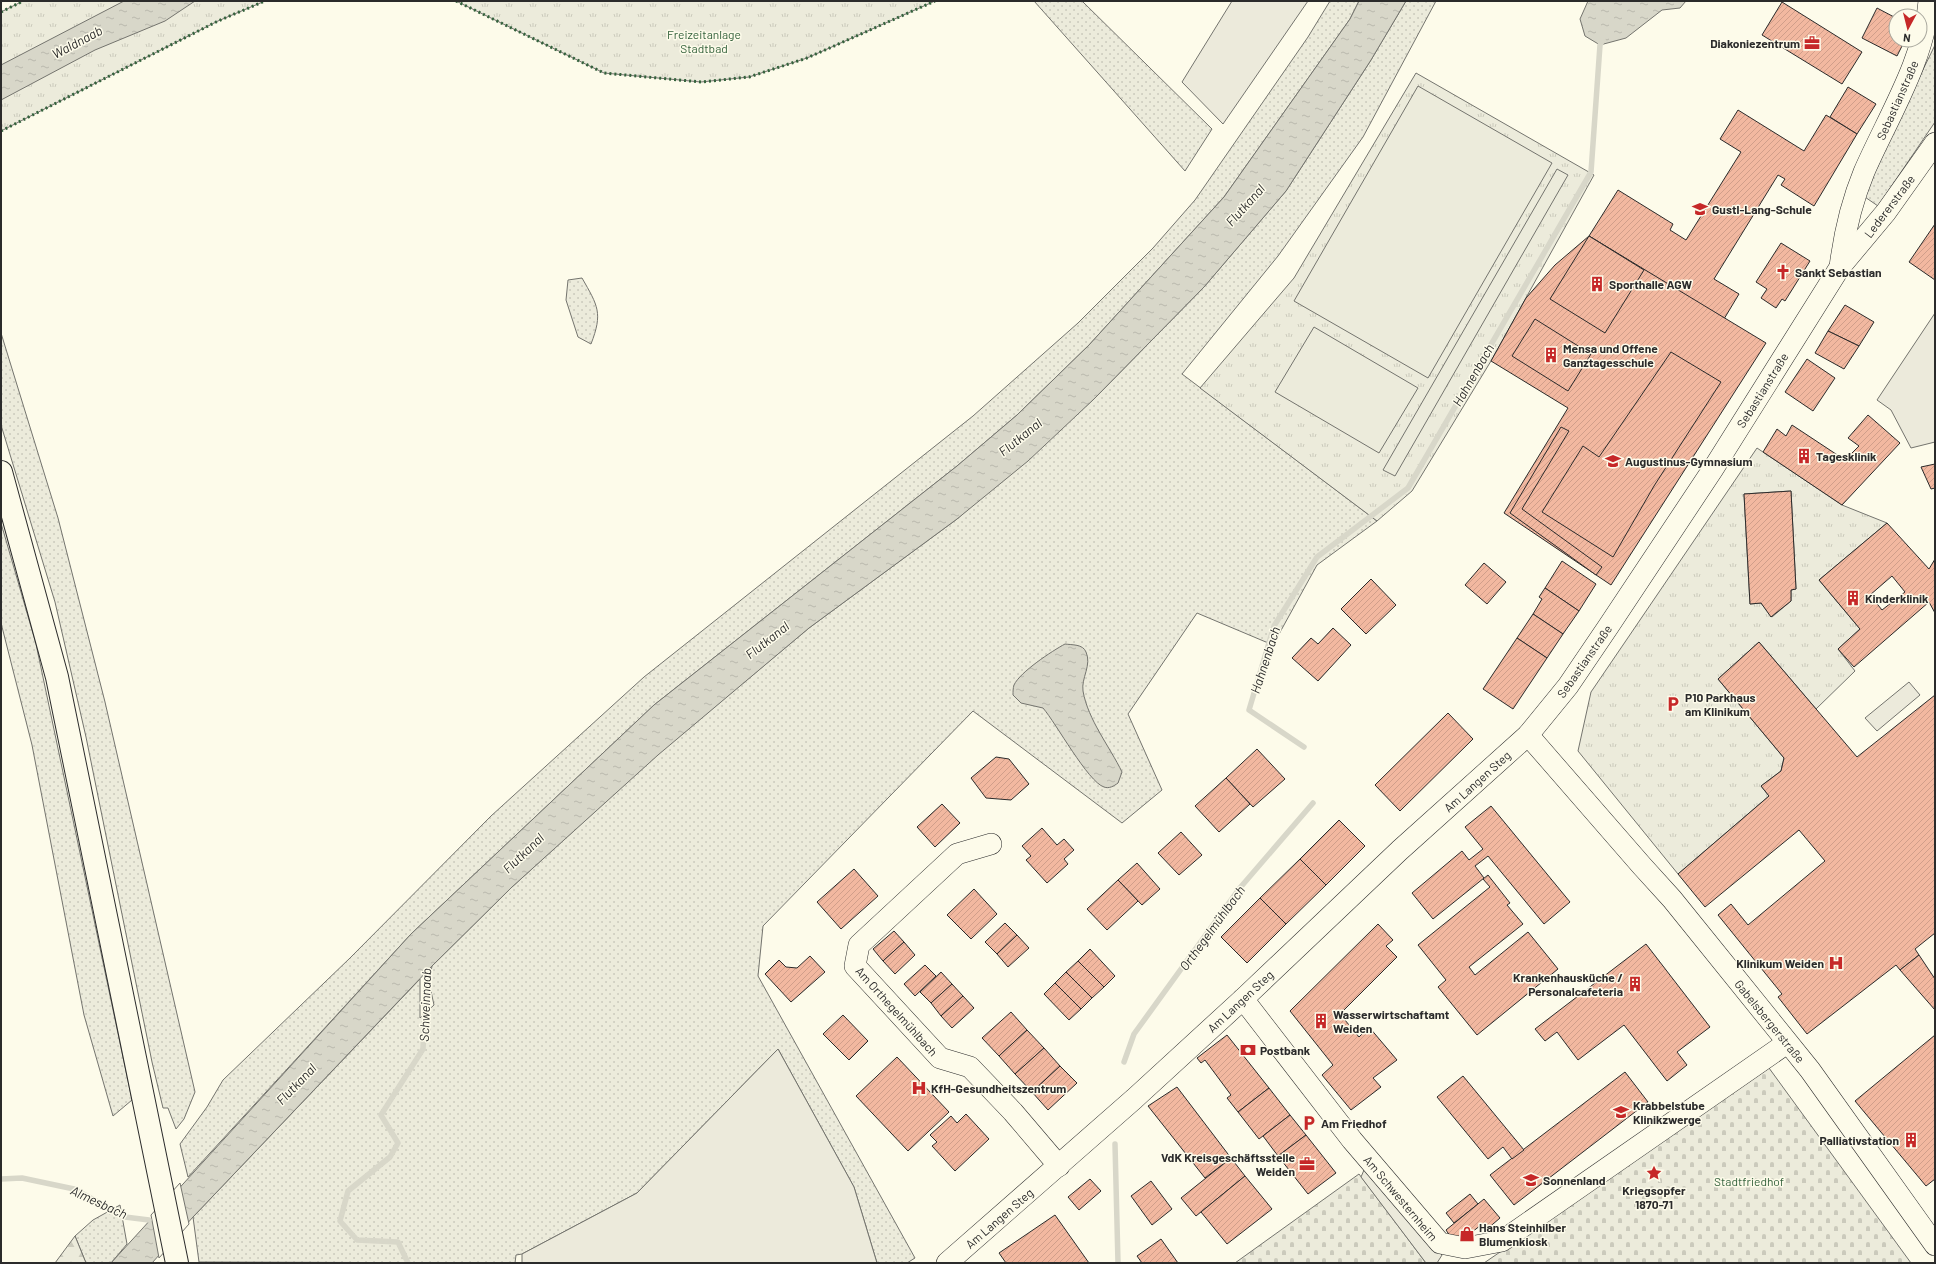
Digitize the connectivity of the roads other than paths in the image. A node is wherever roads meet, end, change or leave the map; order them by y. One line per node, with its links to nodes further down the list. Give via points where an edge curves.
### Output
1 (1931, 10): 3 (street, Sebastianstraße, via 1919,51 1863,174 1843,238)
2 (1935, 143): 3 (street, Ledererstraße, via 1886,212)
3 (1840, 267): 5 (street, Sebastianstraße, via 1608,627 1568,686)
4 (1, 472): 11 (main road, via 57,676)
5 (1528, 735): 7 (street, Am Langen Steg, via 1395,854); 8 (street, Gabelsbergerstraße, via 1672,899)
6 (991, 844): 9 (street, Am Orthegelmühlbach, via 957,854 859,945 855,966 940,1058 970,1067)
7 (1243, 999): 8 (street, Am Schwesternheim, via 1352,1140 1440,1243 1465,1248 1502,1241); 9 (street, Am Langen Steg)
8 (1787, 1043): 10 (street, Gabelsbergerstraße, via 1813,1075)
9 (1059, 1166): 12 (street, Am Langen Steg)
10 (1935, 1245)
11 (177, 1263)
12 (947, 1263)

